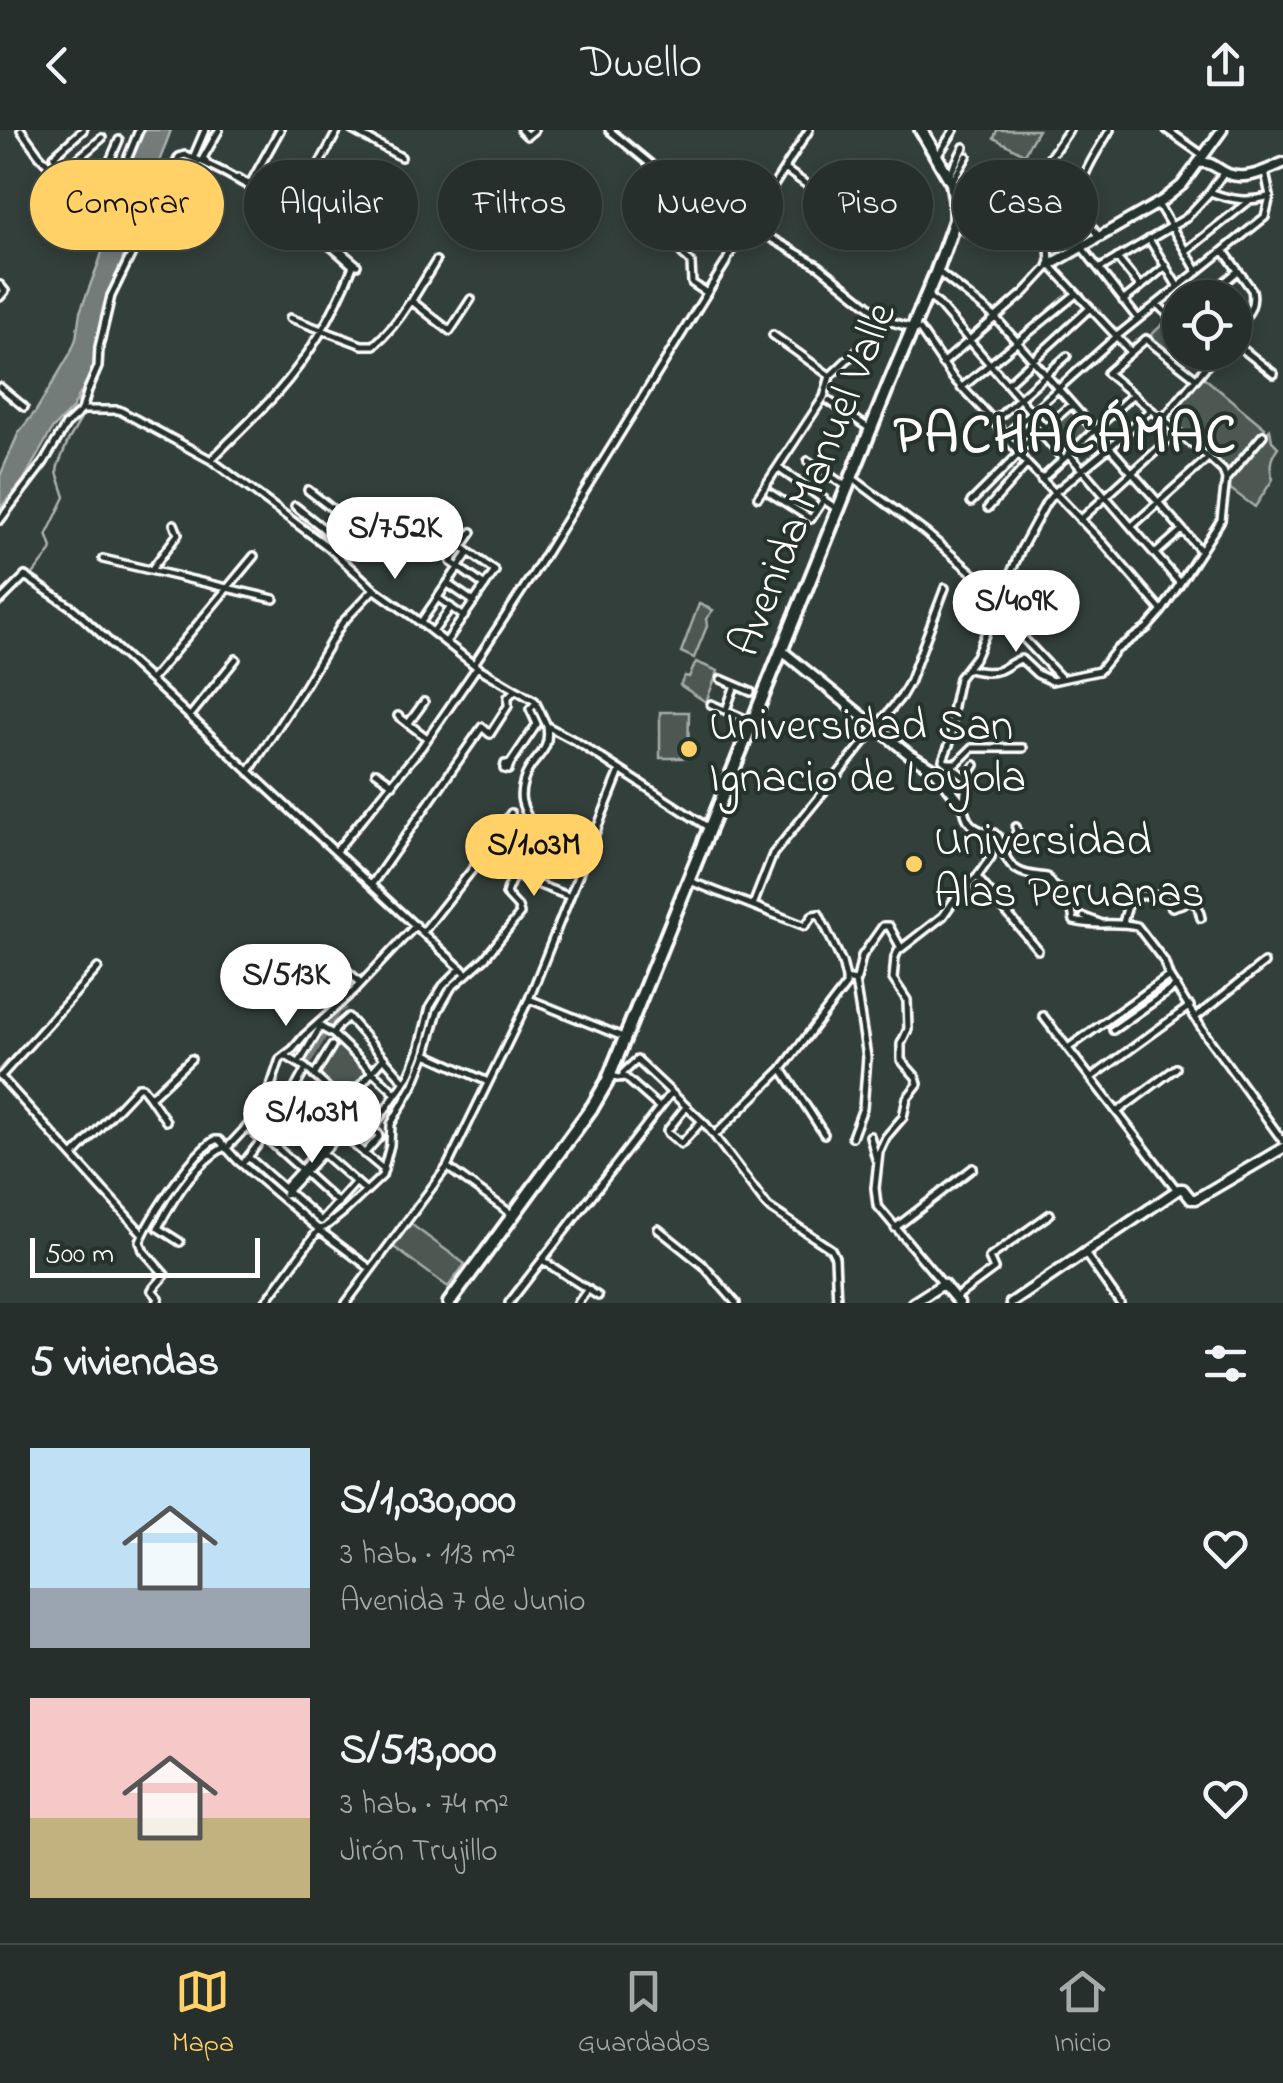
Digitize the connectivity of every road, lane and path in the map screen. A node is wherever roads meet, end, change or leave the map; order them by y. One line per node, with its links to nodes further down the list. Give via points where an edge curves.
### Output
1 (21, 130): 28 (street)
2 (84, 130): 22 (street)
3 (139, 130): 32 (street)
4 (205, 130): 26 (street)
5 (219, 130): 44 (street, via 203,160)
6 (280, 130): 33 (street)
7 (338, 130): 34 (street)
8 (352, 130): 27 (street)
9 (521, 130): 10 (street, via 527,136)
10 (534, 130)
11 (609, 130): 35 (street)
12 (809, 130): 39 (street)
13 (921, 130): 25 (main road)
14 (954, 130): 25 (street)
15 (1069, 130): 36 (street)
16 (1110, 130): 37 (street)
17 (1167, 130): 24 (street)
18 (1222, 130): 24 (street)
19 (102, 138): 30 (street)
20 (119, 140): 31 (street)
21 (964, 147): 43 (street)
22 (54, 156): 28 (street); 29 (street)
23 (967, 156): 43 (street)
24 (1203, 156): 42 (street); 51 (street)
25 (937, 157): 43 (main road)
26 (193, 158): 97 (street, via 293,216 352,264); 122 (street, via 180,157 110,296 98,368)
27 (401, 158)
28 (44, 160)
29 (58, 160)
30 (76, 160)
31 (110, 160)
32 (127, 160)
33 (263, 160)
34 (322, 160)
35 (645, 160)
36 (1050, 160)
37 (1094, 160)
38 (1283, 162): 40 (street)
39 (785, 169): 41 (street); 45 (street)
40 (1264, 171): 42 (street); 48 (street)
41 (783, 172)
42 (1224, 172): 47 (street)
43 (950, 179): 46 (main road)
44 (244, 181)
45 (803, 182)
46 (953, 192)
47 (1210, 192): 49 (street); 54 (street)
48 (1270, 196): 50 (street); 65 (street, via 1265,217)
49 (1230, 199): 50 (street); 52 (street)
50 (1250, 200): 52 (street)
51 (1158, 204): 54 (street); 55 (street)
52 (1232, 213): 64 (street)
53 (953, 227): 72 (main road, Avenida Manuel Valle)
54 (1172, 228): 56 (street); 64 (street)
55 (1098, 236)
56 (1149, 239): 66 (street); 70 (street)
57 (783, 246): 95 (street)
58 (340, 250): 68 (street)
59 (679, 250): 81 (street, via 690,262 692,283)
60 (732, 250): 81 (street)
61 (1049, 250): 69 (street)
62 (1074, 250): 69 (street)
63 (1083, 250): 71 (street)
64 (1186, 251): 74 (street)
65 (1224, 251): 73 (street); 74 (street)
66 (1117, 258): 71 (street); 80 (street)
67 (436, 261): 88 (street)
68 (358, 265)
69 (1050, 265): 82 (street); 93 (street)
70 (1166, 266): 75 (street); 80 (street)
71 (1098, 269): 86 (street)
72 (936, 270): 83 (main road, Avenida Manuel Valle); 93 (street)
73 (1239, 270): 77 (street); 78 (street)
74 (1198, 272): 76 (street)
75 (1174, 280)
76 (1187, 280)
77 (1227, 280)
78 (1246, 280)
79 (0, 285): 84 (street)
80 (1140, 287): 86 (street)
81 (706, 293): 193 (street)
82 (1076, 294): 90 (street); 101 (street)
83 (925, 295): 96 (main road, Avenida Manuel Valle); 100 (street)
84 (0, 297)
85 (471, 299): 88 (street, via 450,331)
86 (1124, 300): 94 (street)
87 (1162, 301): 89 (street)
88 (412, 302): 97 (street, via 374,345)
89 (1158, 304): 91 (street); 94 (street)
90 (1090, 308): 99 (street); 105 (street)
91 (1162, 308)
92 (290, 318): 97 (street)
93 (996, 318): 100 (street); 101 (street)
94 (1138, 319): 99 (street)
95 (888, 320): 96 (street); 110 (street)
96 (911, 327): 106 (street); 127 (main road, Avenida Manuel Valle)
97 (322, 331): 137 (street, via 276,394)
98 (773, 335): 110 (street)
99 (1116, 336): 102 (street); 116 (street)
100 (969, 340): 106 (street); 107 (street)
101 (1016, 341): 105 (street); 107 (street)
102 (1131, 352): 112 (street, via 1146,339); 117 (street, via 1108,374)
103 (1067, 356): 111 (street)
104 (1252, 357): 109 (street)
105 (1033, 360): 111 (street); 113 (street)
106 (942, 364): 115 (street)
107 (990, 364): 113 (street); 115 (street)
108 (1202, 370): 112 (street)
109 (1274, 374)
110 (830, 376): 140 (street)
111 (1045, 376): 116 (street); 118 (street)
112 (1196, 378): 125 (street)
113 (1008, 383): 118 (street)
114 (0, 388): 121 (street)
115 (961, 388): 126 (street)
116 (1057, 390): 120 (street); 124 (street)
117 (1132, 395): 123 (street); 129 (street)
118 (1020, 398): 124 (street); 126 (street)
119 (829, 401): 127 (street)
120 (1071, 405): 128 (street); 129 (street)
121 (24, 407)
122 (82, 410): 137 (street, via 119,410); 157 (street)
123 (1150, 410): 125 (street); 133 (street)
124 (1032, 412): 128 (street); 132 (street)
125 (1162, 420): 130 (street)
126 (994, 421): 132 (street)
127 (869, 428): 145 (main road, Avenida Manuel Valle)
128 (1042, 430): 134 (street); 135 (street)
129 (1094, 430): 133 (street); 135 (street)
130 (1177, 432): 136 (street); 142 (street)
131 (1263, 435): 143 (street)
132 (1006, 436): 134 (street)
133 (1109, 448): 141 (street); 142 (street)
134 (1018, 453): 139 (street); 152 (street)
135 (1066, 456): 141 (street); 144 (street)
136 (1209, 458): 143 (street); 153 (street)
137 (211, 460): 168 (street)
138 (808, 461): 145 (street)
139 (1026, 464): 144 (street); 156 (street)
140 (778, 468): 150 (street); 151 (street)
141 (1082, 469): 148 (street); 149 (street)
142 (1132, 474): 149 (street); 153 (street)
143 (1226, 479): 165 (street, via 1221,520)
144 (1041, 480): 148 (street)
145 (847, 481): 155 (main road, Avenida Manuel Valle); 173 (street, via 926,533); 191 (main road, Avenida Manuel Valle)
146 (308, 490): 163 (street, via 357,528)
147 (770, 493): 151 (street, via 812,519)
148 (1054, 493): 158 (street); 185 (street)
149 (1106, 496): 158 (street); 160 (street)
150 (758, 498)
151 (824, 499): 155 (street)
152 (971, 502)
153 (1158, 504): 160 (street); 161 (street)
154 (295, 506): 163 (street)
155 (834, 506): 191 (main road, Avenida Manuel Valle)
156 (988, 508)
157 (0, 520)
158 (1080, 520): 186 (street)
159 (174, 524): 172 (street, via 178,534)
160 (1132, 526): 167 (street)
161 (1182, 530): 165 (street); 167 (street)
162 (472, 532): 164 (street)
163 (344, 545): 168 (street)
164 (462, 546): 166 (street); 171 (street, via 451,562)
165 (1200, 550): 174 (street)
166 (470, 552): 171 (street); 176 (street, via 496,572)
167 (1156, 553): 174 (street)
168 (338, 554): 178 (street)
169 (254, 556): 177 (street)
170 (103, 559): 172 (street)
171 (459, 568): 175 (street); 176 (street)
172 (150, 570): 177 (street)
173 (981, 580)
174 (1179, 582): 186 (street)
175 (448, 584): 180 (street); 183 (street)
176 (485, 586): 183 (street)
177 (228, 588): 181 (street); 197 (street)
178 (374, 588): 188 (street); 216 (street, via 342,623)
179 (945, 588): 210 (street, via 909,683)
180 (438, 598): 184 (street); 188 (street)
181 (274, 600)
182 (0, 601): 197 (street, via 28,577)
183 (474, 602): 187 (street)
184 (451, 608): 187 (street); 189 (street)
185 (995, 608): 194 (street); 196 (street)
186 (1162, 611): 196 (street, via 1099,671)
187 (464, 617): 190 (street)
188 (421, 622): 189 (street)
189 (434, 632): 190 (street)
190 (446, 642): 193 (street)
191 (779, 649): 210 (street); 224 (main road, Avenida Manuel Valle)
192 (236, 659): 205 (street)
193 (475, 666): 199 (street); 211 (street)
194 (968, 669): 196 (street, via 990,672 1020,659 1045,680); 213 (street, via 958,682)
195 (721, 679): 198 (street)
196 (1062, 679)
197 (151, 680): 205 (street)
198 (735, 685): 200 (street); 204 (street)
199 (516, 690): 202 (street); 231 (street, via 490,734 482,727)
200 (752, 692)
201 (424, 702): 208 (street)
202 (536, 703): 209 (street); 214 (street, via 530,709 537,724)
203 (711, 704): 204 (street)
204 (726, 710): 207 (street)
205 (190, 716): 216 (street)
206 (398, 716): 208 (street)
207 (744, 718)
208 (408, 724): 211 (street)
209 (547, 726): 217 (street); 228 (street, via 546,745 522,790 531,834)
210 (877, 728): 221 (street, via 935,770); 233 (street, via 773,854)
211 (427, 738): 220 (street)
212 (1023, 748): 213 (street, via 972,748 955,764)
213 (943, 758): 219 (street)
214 (510, 764)
215 (975, 765): 219 (street)
216 (250, 770): 226 (street)
217 (620, 771): 224 (street); 232 (street)
218 (376, 772): 220 (street)
219 (966, 780): 221 (street)
220 (392, 784): 226 (street)
221 (962, 805): 225 (street, via 979,829)
222 (511, 813): 239 (street)
223 (1016, 827): 227 (street)
224 (707, 828): 230 (main road, Avenida Manuel Valle)
225 (994, 833): 227 (street); 229 (street, via 993,853)
226 (336, 851): 231 (street)
227 (1004, 854): 237 (street, via 1020,873 1047,878 1068,893 1075,922)
228 (514, 876): 232 (street); 247 (street, via 506,894 520,914)
229 (977, 877): 240 (street, via 943,916); 241 (street)
230 (686, 880): 233 (street); 261 (main road, Avenida Manuel Valle)
231 (372, 884): 238 (street)
232 (568, 896): 254 (street)
233 (753, 906): 249 (street, via 805,926 820,916)
234 (1084, 918): 237 (street)
235 (1201, 918): 236 (street, via 1191,901 1172,907 1163,896 1145,895 1130,900)
236 (1123, 923): 237 (street); 248 (street, via 1137,926)
237 (1106, 924)
238 (416, 925): 239 (street); 251 (street)
239 (424, 932): 245 (street)
240 (901, 948): 250 (street, via 890,926 883,926); 307 (street, via 894,979 907,1000 908,1029 900,1052 918,1084)
241 (1038, 950)
242 (1264, 962): 257 (street)
243 (338, 963): 251 (street)
244 (98, 968): 275 (street)
245 (461, 968): 247 (street); 277 (street, via 430,1008)
246 (327, 974): 253 (street)
247 (467, 974): 264 (street, via 438,1011)
248 (1169, 976): 252 (street); 263 (street)
249 (846, 979): 250 (street); 270 (street)
250 (854, 981): 299 (street, via 867,1072)
251 (361, 983): 253 (street)
252 (1176, 986): 255 (street); 259 (street)
253 (350, 995): 258 (street)
254 (529, 999): 261 (street); 278 (street)
255 (1190, 1006): 257 (street); 276 (street)
256 (1044, 1016): 263 (street)
257 (1196, 1016): 301 (street)
258 (319, 1025): 260 (street); 265 (street); 268 (street)
259 (1113, 1030)
260 (334, 1034): 266 (street, via 348,1016); 271 (street)
261 (623, 1036): 272 (main road, Avenida Manuel Valle); 316 (main road, Avenida Manuel Valle, via 598,1087)
262 (332, 1046): 273 (street)
263 (1068, 1048): 276 (street)
264 (426, 1054): 278 (street); 309 (street, via 391,1124)
265 (286, 1056): 268 (street); 292 (street)
266 (384, 1058): 271 (street); 277 (street)
267 (192, 1059): 282 (street)
268 (302, 1066): 273 (street); 280 (street)
269 (1176, 1068): 286 (street)
270 (782, 1069): 296 (street); 297 (street)
271 (372, 1072): 281 (street); 283 (street)
272 (610, 1074): 274 (street); 316 (main road, Avenida Manuel Valle)
273 (314, 1076): 283 (street)
274 (624, 1076): 279 (street, via 636,1060); 285 (street)
275 (0, 1077): 305 (street)
276 (1091, 1078): 286 (street)
277 (404, 1082): 281 (street)
278 (488, 1082): 306 (street)
279 (671, 1092): 284 (street); 285 (street)
280 (292, 1093): 287 (street); 288 (street)
281 (396, 1094): 293 (street)
282 (149, 1096): 289 (street); 305 (street, via 137,1088)
283 (344, 1103): 291 (street); 293 (street)
284 (686, 1107): 290 (street); 290 (street, via 668,1134 681,1144)
285 (660, 1108): 324 (street)
286 (1117, 1112): 312 (street)
287 (316, 1113): 291 (street); 294 (street)
288 (280, 1116): 294 (street); 300 (street)
289 (166, 1121)
290 (702, 1122): 297 (street)
291 (328, 1123): 295 (street)
292 (247, 1127): 300 (street); 302 (street)
293 (372, 1127): 304 (street, via 379,1137)
294 (300, 1132): 303 (street)
295 (338, 1132): 303 (street); 304 (street)
296 (824, 1134)
297 (715, 1135): 338 (street, via 768,1207 831,1249)
298 (870, 1136): 307 (street)
299 (852, 1137)
300 (263, 1138): 310 (street); 314 (street, via 246,1159)
301 (1283, 1145): 312 (street, via 1196,1199)
302 (225, 1148): 314 (street); 321 (street, via 215,1140 199,1153); 322 (street, via 180,1189 158,1228)
303 (321, 1151): 310 (street); 311 (street)
304 (364, 1154): 309 (street)
305 (73, 1156): 321 (street)
306 (447, 1167): 316 (street); 325 (street)
307 (877, 1167): 319 (street, via 877,1205)
308 (973, 1168): 319 (street)
309 (384, 1170): 313 (street)
310 (303, 1171): 314 (street); 315 (street)
311 (356, 1182): 313 (street); 315 (street)
312 (1176, 1190): 323 (street)
313 (366, 1191): 318 (street)
314 (283, 1193): 318 (street)
315 (338, 1202): 318 (street)
316 (511, 1214): 334 (main road, Avenida Manuel Valle)
317 (1050, 1214): 329 (street, via 989,1258 994,1269)
318 (319, 1226): 325 (street); 332 (street)
319 (895, 1228): 326 (street)
320 (658, 1229): 337 (street)
321 (143, 1234): 331 (street, via 140,1246 165,1275 152,1290)
322 (180, 1242)
323 (1084, 1252): 330 (street); 340 (street)
324 (542, 1260): 327 (street); 335 (street)
325 (371, 1270): 333 (street)
326 (943, 1284): 329 (street); 339 (street)
327 (588, 1289): 328 (street); 336 (street)
328 (598, 1296)
329 (957, 1300)
330 (1118, 1302)
331 (157, 1303)
332 (265, 1303)
333 (346, 1303)
334 (446, 1303)
335 (510, 1303)
336 (578, 1303)
337 (736, 1303)
338 (837, 1303)
339 (913, 1303)
340 (1011, 1303)

